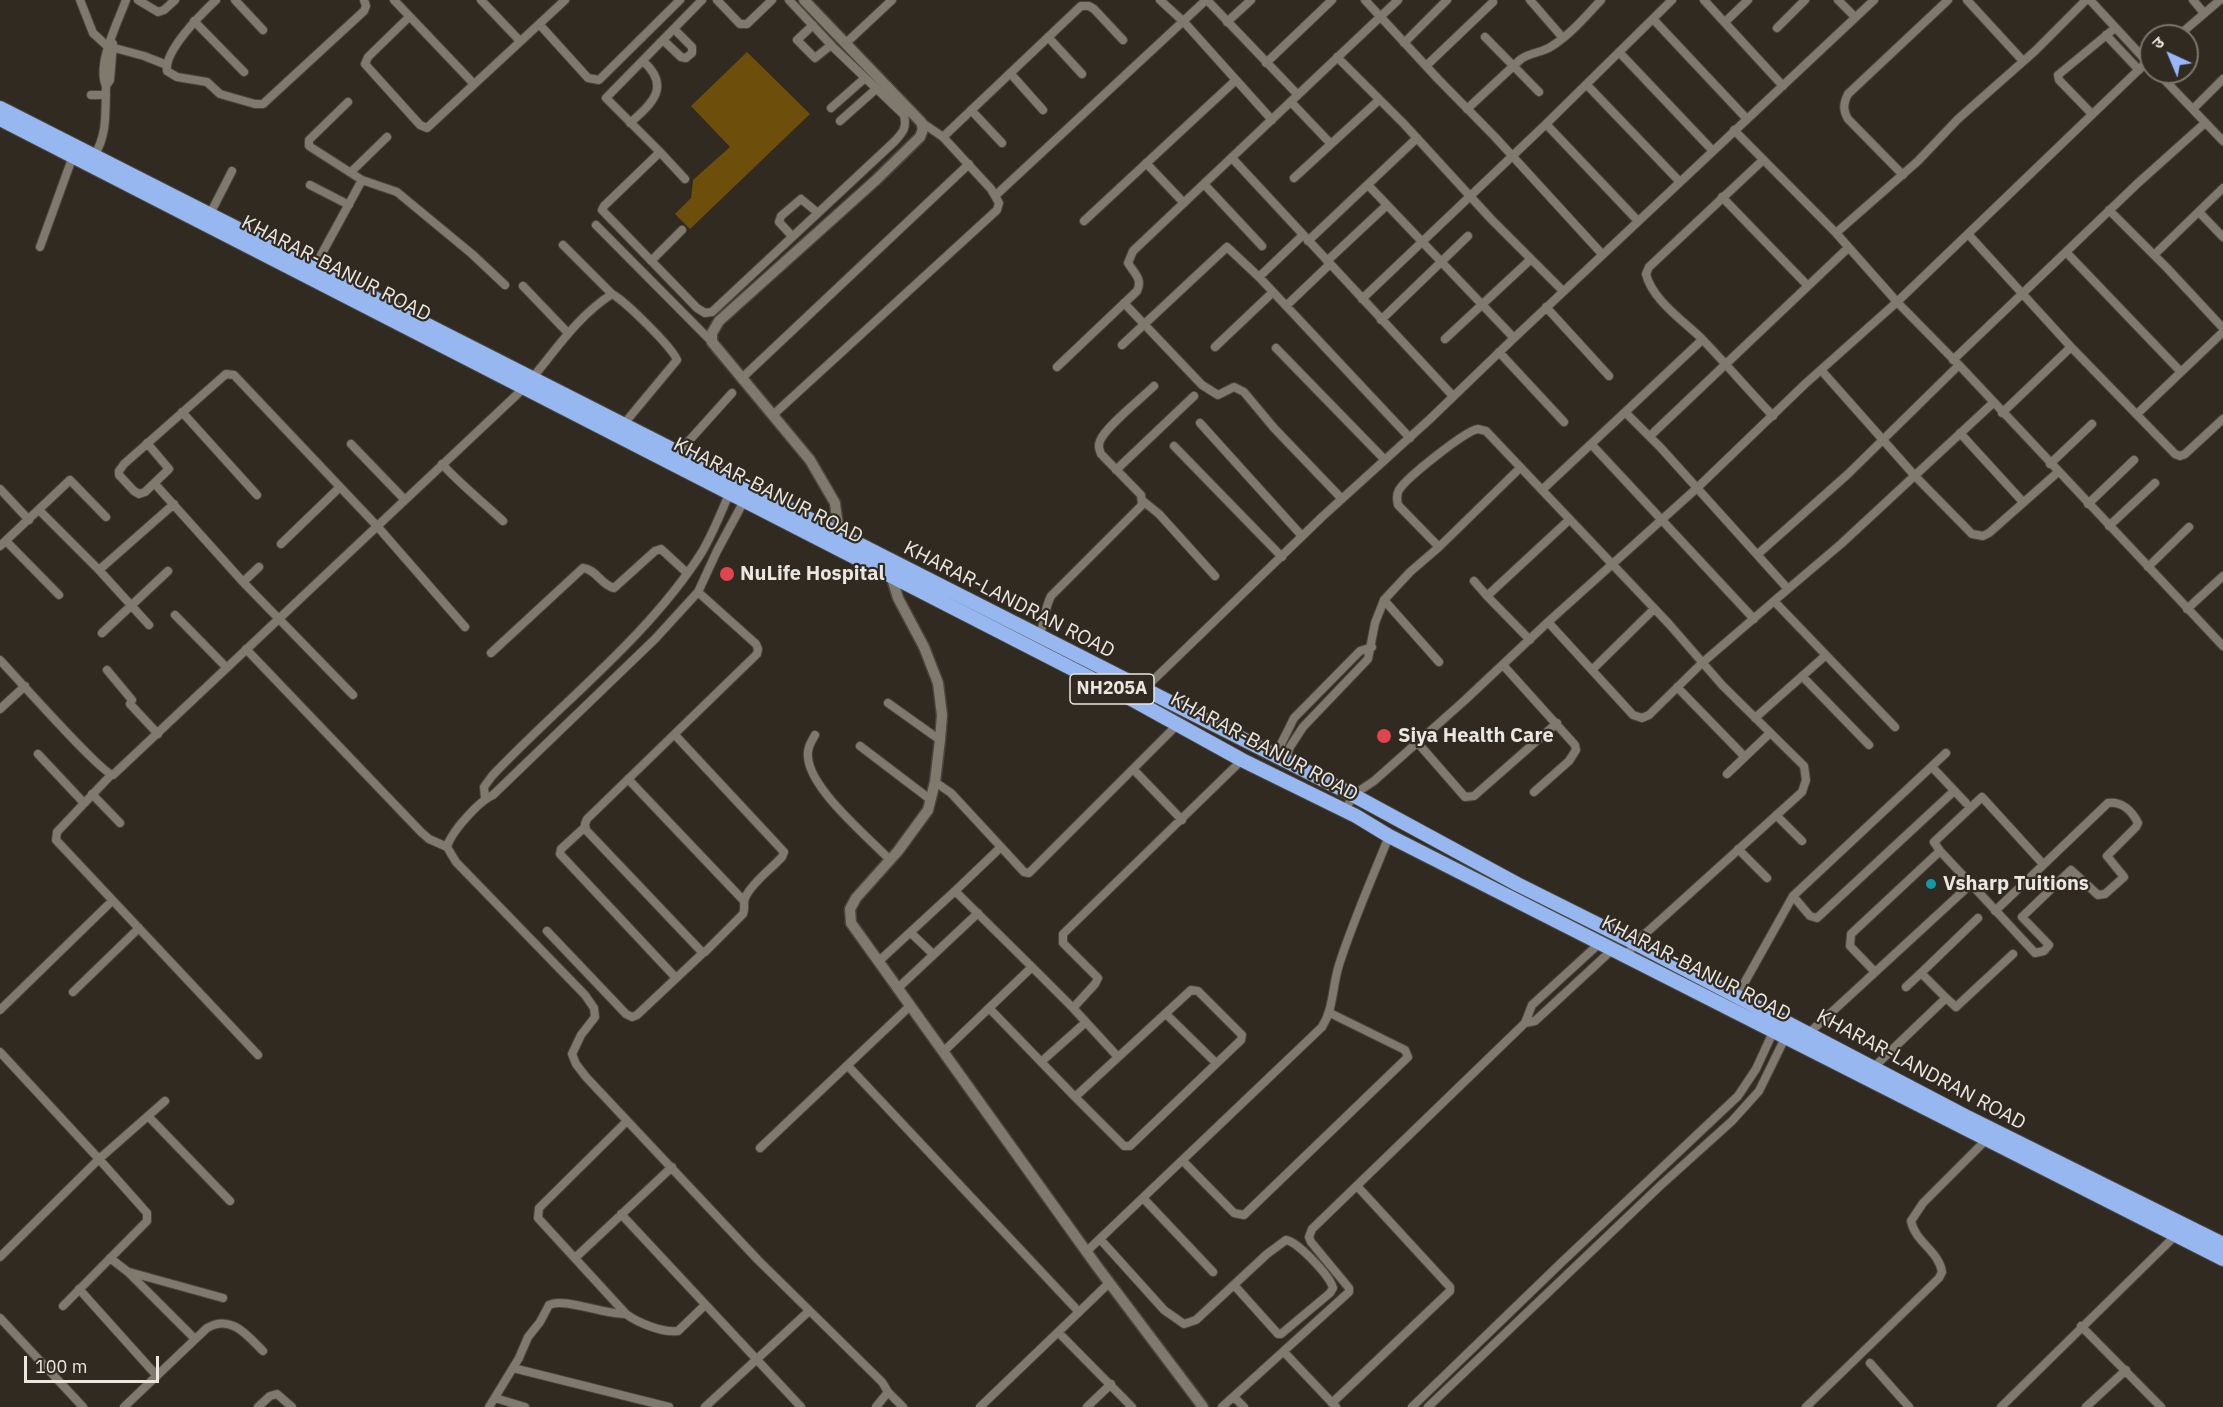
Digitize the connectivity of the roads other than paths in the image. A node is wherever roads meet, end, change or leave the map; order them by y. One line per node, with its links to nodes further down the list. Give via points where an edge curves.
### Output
1 (80, 0): 65 (street, via 93,33)
2 (126, 0): 65 (street)
3 (138, 0): 4 (street, via 158,12)
4 (175, 0)
5 (216, 0): 44 (street)
6 (235, 0): 54 (street)
7 (364, 0): 72 (street, via 364,11 263,104 220,94 207,82 177,77 167,71)
8 (394, 0): 40 (street)
9 (481, 0): 61 (street)
10 (564, 0): 49 (street)
11 (680, 0): 49 (street, via 603,77 594,80)
12 (702, 0): 53 (street)
13 (717, 0): 14 (street, via 740,24 747,24)
14 (772, 0)
15 (789, 0): 50 (street)
16 (892, 0): 62 (street)
17 (1160, 0): 45 (street)
18 (1207, 0): 45 (street); 46 (street)
19 (1251, 0): 46 (street)
20 (1332, 0): 71 (street)
21 (1365, 0): 41 (street)
22 (1398, 0): 41 (street)
23 (1447, 0): 63 (street)
24 (1530, 0): 58 (street)
25 (1672, 0): 43 (street)
26 (1704, 0): 47 (street)
27 (1748, 0): 47 (street)
28 (1805, 0): 51 (street)
29 (1839, 0): 42 (street)
30 (1874, 0): 42 (street)
31 (1948, 0): 127 (street, via 1844,102 1848,119)
32 (1967, 0): 70 (street)
33 (2088, 0): 52 (street); 70 (street)
34 (2193, 0): 39 (street)
35 (2220, 0): 39 (street)
36 (808, 1): 62 (street)
37 (1598, 1): 58 (street)
38 (1493, 2): 74 (street)
39 (2204, 13): 48 (street)
40 (409, 17): 82 (street); 82 (street, via 365,64 420,125 429,127)
41 (1381, 17): 63 (street); 68 (street)
42 (1855, 17): 85 (street)
43 (1653, 19): 67 (street); 101 (street)
44 (194, 21): 72 (street); 76 (street)
45 (1184, 22): 81 (street); 136 (street)
46 (1227, 22): 71 (street)
47 (1725, 22): 85 (street)
48 (2192, 24)
49 (540, 25): 61 (street)
50 (813, 25): 64 (street); 64 (street, via 797,40 799,44 815,58)
51 (1777, 28)
52 (2115, 28): 55 (street); 66 (street)
53 (674, 29): 59 (street); 59 (street, via 692,47 686,58)
54 (263, 30)
55 (2106, 35): 75 (street); 100 (street, via 2058,75)
56 (1048, 37): 60 (street, via 1085,5 1094,9); 77 (street); 78 (street)
57 (1485, 37): 73 (street)
58 (1563, 38): 73 (street)
59 (663, 40): 69 (street)
60 (1123, 40)
61 (520, 41): 82 (street)
62 (846, 43): 105 (street)
63 (1404, 43): 74 (street)
64 (831, 45): 79 (street)
65 (111, 47): 72 (street); 87 (street, via 104,80)
66 (2139, 51)
67 (1619, 52): 84 (street); 117 (street)
68 (1337, 57): 90 (street); 91 (street)
69 (643, 61): 106 (street, via 656,76 656,94); 106 (street, via 606,98)
70 (2023, 61): 127 (street)
71 (1266, 63): 90 (street)
72 (167, 65)
73 (1513, 65): 88 (street); 96 (street)
74 (1426, 66): 96 (street)
75 (2139, 70): 100 (street)
76 (244, 72)
77 (1010, 73): 98 (street); 99 (street)
78 (1082, 74)
79 (865, 78): 86 (street); 95 (street)
80 (2223, 79): 97 (street)
81 (1236, 80): 103 (street); 123 (street)
82 (474, 84)
83 (2169, 84): 97 (street)
84 (1587, 85): 108 (street); 131 (street)
85 (1783, 86): 101 (street)
86 (876, 88): 104 (street); 144 (street, via 904,115 904,131)
87 (106, 90): 89 (street); 120 (street, via 105,132)
88 (1539, 92)
89 (91, 95)
90 (1298, 95): 93 (street)
91 (1379, 100): 112 (street); 115 (street)
92 (348, 102): 126 (street, via 308,144)
93 (1291, 102): 103 (street); 115 (street)
94 (0, 108): 120 (highway, KHARAR-LANDRAN ROAD / NH205A)
95 (831, 108)
96 (1467, 109): 118 (street)
97 (2193, 109): 107 (street)
98 (970, 110): 110 (street); 114 (street)
99 (1043, 110)
100 (2092, 114): 151 (street)
101 (1746, 118): 109 (street)
102 (0, 119): 119 (highway, KHARAR-BANUR ROAD / NH205A)
103 (1272, 120): 121 (street)
104 (840, 121)
105 (921, 122): 110 (street); 190 (street, via 920,137 719,321)
106 (630, 123): 116 (street)
107 (2205, 123): 113 (street); 142 (street)
108 (1546, 124): 118 (street); 147 (street)
109 (1734, 130): 117 (street); 122 (street)
110 (943, 137): 124 (street)
111 (387, 138): 126 (street)
112 (1417, 138): 134 (street); 137 (street)
113 (2223, 141)
114 (1002, 143)
115 (1331, 144): 128 (street)
116 (660, 152): 129 (street); 165 (street, via 602,210)
117 (1713, 152): 131 (street)
118 (1512, 155): 137 (street); 162 (street)
119 (73, 156): 159 (street); 203 (highway, KHARAR-BANUR ROAD / NH205A)
120 (94, 156): 145 (highway, KHARAR-LANDRAN ROAD / NH205A)
121 (1232, 158): 132 (street); 155 (street)
122 (1762, 160): 138 (street); 150 (street)
123 (1146, 163): 139 (street); 146 (street)
124 (969, 164): 136 (street); 202 (street)
125 (232, 171): 145 (street)
126 (351, 172): 130 (street)
127 (1903, 175): 150 (street)
128 (1294, 178)
129 (685, 179)
130 (362, 180): 140 (street); 170 (street, via 397,192)
131 (1680, 182): 147 (street)
132 (1204, 184): 139 (street); 158 (street)
133 (310, 185): 140 (street)
134 (1368, 185): 141 (street); 155 (street)
135 (2223, 188): 143 (street)
136 (996, 195): 212 (street, via 999,206 993,216)
137 (1470, 196): 156 (street); 164 (street)
138 (1722, 197): 172 (street); 189 (street, via 1646,274 1676,316)
139 (1184, 203): 179 (street, via 1130,256 1128,263 1140,285)
140 (349, 205): 168 (street)
141 (1388, 205): 156 (street); 167 (street)
142 (2109, 210): 161 (street); 163 (street)
143 (2199, 212): 154 (street); 163 (street)
144 (818, 213): 152 (street); 152 (street, via 801,200 781,216 779,222)
145 (210, 214): 168 (highway, KHARAR-LANDRAN ROAD / NH205A)
146 (1084, 220)
147 (1638, 221): 162 (street)
148 (596, 225): 190 (street)
149 (682, 230): 165 (street)
150 (1836, 233): 160 (street)
151 (1968, 234): 175 (street); 178 (street)
152 (792, 236): 165 (street, via 712,312 697,308)
153 (1468, 236): 166 (street)
154 (2223, 237)
155 (1306, 238): 167 (street); 169 (street)
156 (1421, 241): 166 (street); 177 (street)
157 (563, 245): 176 (street)
158 (1262, 246)
159 (40, 247)
160 (1848, 248): 172 (street); 178 (street)
161 (2066, 252): 175 (street); 200 (street)
162 (1602, 254): 173 (street)
163 (2154, 255): 185 (street)
164 (1530, 260): 173 (street); 180 (street)
165 (651, 261)
166 (1441, 261): 180 (street); 183 (street)
167 (1329, 263): 177 (street); 181 (street)
168 (315, 268): 203 (highway, KHARAR-LANDRAN ROAD / NH205A)
169 (1259, 277): 174 (street); 184 (street, via 1230,249 1223,249)
170 (506, 285)
171 (523, 286): 186 (street)
172 (1808, 286): 197 (street)
173 (1563, 291): 182 (street)
174 (1273, 292): 181 (street); 192 (street)
175 (2022, 293): 193 (street); 196 (street)
176 (612, 294): 186 (street); 219 (street, via 677,360)
177 (1362, 299): 183 (street)
178 (1897, 302): 196 (street); 199 (street)
179 (1124, 303): 184 (street); 198 (street)
180 (1481, 304): 187 (street); 188 (street)
181 (1286, 306): 222 (street)
182 (1546, 308): 187 (street); 201 (street)
183 (1381, 320): 207 (street)
184 (1144, 324): 191 (street); 245 (street, via 1207,389 1218,394 1234,387 1244,392)
185 (2223, 330): 200 (street)
186 (568, 333): 203 (street)
187 (1514, 338): 195 (street)
188 (1445, 339)
189 (1702, 340): 197 (street); 210 (street)
190 (712, 342): 202 (street)
191 (1122, 345)
192 (1215, 347)
193 (2071, 347): 211 (street); 213 (street)
194 (1276, 348): 229 (street)
195 (1499, 352): 207 (street); 216 (street)
196 (1956, 362): 208 (street); 223 (street)
197 (1726, 365): 214 (street); 221 (street)
198 (1057, 367)
199 (1821, 370): 214 (street); 223 (street)
200 (2181, 372): 213 (street)
201 (1609, 376)
202 (743, 377): 212 (street)
203 (529, 383): 219 (highway, KHARAR-LANDRAN ROAD / NH205A); 231 (street); 243 (highway, KHARAR-BANUR ROAD / NH205A)
204 (1154, 386): 234 (street, via 1101,438 1098,449)
205 (732, 393): 228 (street)
206 (1194, 396): 234 (street)
207 (1453, 396): 222 (street)
208 (1993, 404): 211 (street); 220 (street)
209 (182, 412): 224 (street); 239 (street, via 226,374 231,374); 244 (street)
210 (1626, 413): 221 (street); 226 (street)
211 (2002, 413): 232 (street)
212 (774, 414): 262 (street, via 831,495)
213 (2137, 414): 215 (street, via 2180,456)
214 (1773, 416): 240 (street)
215 (2223, 419)
216 (1564, 422)
217 (1200, 423): 263 (street)
218 (2092, 424): 232 (street)
219 (623, 425): 228 (highway, KHARAR-LANDRAN ROAD / NH205A)
220 (1960, 433): 236 (street); 250 (street)
221 (1650, 436): 240 (street)
222 (1410, 438): 229 (street)
223 (1884, 440): 236 (street); 267 (street)
224 (147, 443): 238 (street, via 169,469); 238 (street, via 118,473 139,494)
225 (351, 444): 246 (street)
226 (1592, 445): 242 (street); 255 (street)
227 (1174, 446): 268 (street)
228 (678, 453): 249 (highway, KHARAR-LANDRAN ROAD / NH205A)
229 (1385, 460): 245 (street)
230 (2134, 460): 252 (street)
231 (442, 464): 246 (street); 258 (street)
232 (2050, 464): 235 (street)
233 (1520, 468): 242 (street); 266 (street); 266 (street, via 1486,431 1472,429 1399,490 1398,505)
234 (1116, 470): 248 (street)
235 (2058, 472): 250 (street); 252 (street)
236 (1915, 476): 250 (street, via 1967,530 1978,536 1989,533); 280 (street)
237 (2155, 483): 260 (street)
238 (155, 484): 251 (street)
239 (340, 487): 259 (street); 265 (street)
240 (1697, 488): 255 (street); 267 (street)
241 (0, 489): 256 (street)
242 (1542, 490): 257 (street)
243 (729, 494): 247 (highway, KHARAR-BANUR ROAD / NH205A); 275 (street, via 713,532)
244 (257, 495)
245 (1342, 499): 263 (street)
246 (405, 500): 259 (street)
247 (744, 501): 249 (highway, KHARAR-BANUR ROAD / NH205A); 281 (street)
248 (1143, 501): 276 (street); 296 (street, via 1051,596)
249 (761, 502): 262 (highway, KHARAR-LANDRAN ROAD / NH205A); 273 (highway, KHARAR-BANUR ROAD / NH205A)
250 (2023, 502)
251 (174, 504): 272 (street); 279 (street)
252 (2088, 504): 260 (street)
253 (39, 510): 254 (street, via 70,480); 256 (street); 272 (street)
254 (106, 517)
255 (1662, 519): 269 (street); 291 (street)
256 (29, 520): 264 (street)
257 (1569, 520): 269 (street); 283 (street)
258 (503, 521)
259 (377, 526): 290 (street); 294 (street)
260 (2109, 526): 271 (street)
261 (2189, 527): 271 (street)
262 (839, 535): 273 (highway, KHARAR-LANDRAN ROAD / NH205A)
263 (1302, 536): 268 (street)
264 (3, 544): 282 (street)
265 (281, 544)
266 (1439, 547): 284 (street)
267 (1758, 554): 280 (street)
268 (1282, 557): 314 (street)
269 (1611, 564): 287 (street); 292 (street)
270 (259, 567): 279 (street)
271 (2148, 567): 288 (street)
272 (99, 570): 286 (street)
273 (894, 570): 296 (highway, KHARAR-LANDRAN ROAD / NH205A); 314 (highway, KHARAR-BANUR ROAD / NH205A); 325 (street, via 904,611 938,683)
274 (168, 571): 286 (street)
275 (687, 573): 301 (street, via 661,549 614,588 583,568); 344 (street, via 643,626 492,776 484,788)
276 (1215, 576)
277 (2223, 576): 288 (street)
278 (1474, 581): 283 (street)
279 (243, 582): 290 (street)
280 (1788, 589): 285 (street)
281 (698, 592): 323 (street, via 758,649 752,660); 344 (street, via 500,789)
282 (59, 595)
283 (1487, 596): 297 (street)
284 (1384, 600): 299 (street, via 1375,623); 304 (street)
285 (1774, 601): 291 (street); 302 (street)
286 (131, 605): 293 (street); 295 (street)
287 (1654, 609): 305 (street); 309 (street)
288 (2187, 609): 298 (street)
289 (175, 615): 307 (street)
290 (280, 619): 300 (street); 313 (street)
291 (1754, 619): 305 (street)
292 (1548, 622): 297 (street); 309 (street)
293 (148, 625)
294 (465, 627)
295 (102, 633)
296 (1039, 637): 314 (highway, KHARAR-LANDRAN ROAD / NH205A)
297 (1530, 640): 306 (street)
298 (2223, 646)
299 (1372, 647): 332 (street, via 1360,669 1303,727); 332 (street, via 1360,651 1299,712 1288,727)
300 (246, 649): 307 (street); 355 (street, via 421,832)
301 (491, 652)
302 (1826, 655): 310 (street); 320 (street)
303 (0, 660): 311 (street)
304 (1439, 662)
305 (1702, 663): 312 (street); 317 (street)
306 (1503, 665): 318 (street); 326 (street)
307 (227, 668): 322 (street)
308 (107, 670): 322 (street, via 132,700 130,704)
309 (1592, 670): 312 (street, via 1638,718 1649,715)
310 (1802, 676): 317 (street); 327 (street)
311 (25, 686): 316 (street); 337 (street)
312 (1677, 687): 331 (street)
313 (353, 695)
314 (1139, 695): 319 (highway, KHARAR-BANUR ROAD / NH205A); 332 (highway, KHARAR-LANDRAN ROAD / NH205A)
315 (888, 704): 325 (street)
316 (0, 709)
317 (1755, 718): 321 (street)
318 (1557, 723): 326 (street, via 1469,798); 341 (street, via 1576,750)
319 (1178, 724): 333 (highway, KHARAR-BANUR ROAD / NH205A); 335 (street)
320 (1895, 727)
321 (1770, 733): 331 (street); 349 (street, via 1804,766 1806,780 1802,792)
322 (158, 734): 337 (street)
323 (675, 735): 338 (street); 366 (street, via 784,852)
324 (815, 735): 359 (street, via 808,757 817,783)
325 (940, 740): 339 (street)
326 (1417, 742): 343 (street)
327 (1869, 745)
328 (860, 746): 345 (street)
329 (1946, 753): 334 (street)
330 (38, 754): 346 (street)
331 (1745, 757): 336 (street)
332 (1280, 759): 343 (highway, KHARAR-LANDRAN ROAD / NH205A)
333 (1242, 760): 348 (highway, KHARAR-BANUR ROAD / NH205A); 350 (street)
334 (1932, 767): 340 (street); 364 (street)
335 (1133, 770): 350 (street); 356 (street, via 1029,873)
336 (1727, 774)
337 (110, 776): 342 (street)
338 (628, 780): 352 (street, via 587,819); 366 (street)
339 (935, 782): 345 (street); 356 (street, via 951,793)
340 (1954, 791): 347 (street); 364 (street, via 1817,918 1810,916)
341 (1534, 792)
342 (92, 794): 346 (street); 351 (street)
343 (1353, 795): 348 (street); 373 (highway, KHARAR-LANDRAN ROAD / NH205A)
344 (485, 798): 355 (street)
345 (931, 800): 359 (street, via 921,821)
346 (84, 803): 365 (street, via 55,838)
347 (1966, 803)
348 (1345, 811): 353 (highway, KHARAR-BANUR ROAD / NH205A)
349 (1776, 815): 354 (street); 357 (street)
350 (1182, 820): 391 (street, via 1063,934 1063,943 1098,978)
351 (120, 823)
352 (585, 826): 375 (street); 383 (street, via 560,854)
353 (1389, 836): 374 (highway, KHARAR-BANUR ROAD / NH205A); 393 (street, via 1342,955)
354 (1802, 841)
355 (447, 847): 410 (street, via 456,862 594,1008 595,1017 572,1054 586,1077)
356 (1001, 847): 363 (street)
357 (1738, 849): 361 (street); 373 (street)
358 (1940, 851): 360 (street, via 1934,842 1982,797); 362 (street); 381 (street, via 1851,934 1850,946)
359 (890, 860): 379 (street, via 856,898 849,913 851,923)
360 (2043, 864): 367 (street); 367 (street, via 2108,803 2123,805 2138,823 2107,856 2124,877 2105,894 2098,895 2071,870 2022,916 2049,945 2044,951 2035,953)
361 (1767, 878)
362 (1971, 884): 367 (street); 381 (street)
363 (955, 891): 368 (street); 372 (street)
364 (1793, 896): 387 (street)
365 (112, 901): 370 (street); 392 (street)
366 (744, 901): 375 (street, via 743,914)
367 (1995, 911)
368 (978, 913): 376 (street); 380 (street)
369 (1978, 918): 382 (street)
370 (139, 928): 386 (street); 401 (street)
371 (547, 931): 383 (street, via 632,1017)
372 (911, 933): 376 (street); 379 (street)
373 (1635, 943): 378 (street); 387 (highway, KHARAR-LANDRAN ROAD / NH205A)
374 (1607, 945): 378 (highway, KHARAR-BANUR ROAD / NH205A); 396 (street, via 1535,1021); 396 (street, via 1532,1005)
375 (704, 952): 383 (street)
376 (933, 954): 385 (street)
377 (2013, 954): 388 (street, via 1956,1007)
378 (1626, 956): 397 (highway, KHARAR-BANUR ROAD / NH205A)
379 (878, 962): 385 (street)
380 (1032, 968): 390 (street); 391 (street)
381 (1875, 972): 398 (street)
382 (1921, 973): 384 (street); 388 (street)
383 (676, 978)
384 (1906, 987)
385 (897, 988): 389 (street)
386 (73, 992)
387 (1737, 996): 398 (highway, KHARAR-LANDRAN ROAD / NH205A)
388 (1946, 998): 406 (street)
389 (910, 1006): 400 (street); 405 (street)
390 (989, 1008): 400 (street); 403 (street)
391 (1072, 1008): 395 (street)
392 (0, 1010)
393 (1330, 1013): 414 (street, via 1322,1027); 414 (street, via 1405,1050 1408,1057 1244,1215 1234,1213)
394 (1166, 1014): 402 (street); 404 (street); 404 (street, via 1195,989 1241,1031 1241,1040)
395 (1086, 1022): 402 (street); 403 (street)
396 (1525, 1023): 416 (street)
397 (1780, 1033): 411 (highway, KHARAR-BANUR ROAD / NH205A); 420 (street, via 1738,1096); 421 (street, via 1759,1090 1750,1102)
398 (1809, 1033): 406 (highway, KHARAR-LANDRAN ROAD / NH205A)
399 (0, 1052): 413 (street)
400 (943, 1052): 425 (street)
401 (258, 1055)
402 (1118, 1057): 407 (street)
403 (1041, 1062): 407 (street)
404 (1216, 1064): 407 (street, via 1127,1146)
405 (848, 1066): 412 (street); 441 (street)
406 (1874, 1067): 424 (highway, KHARAR-LANDRAN ROAD / NH205A)
407 (1075, 1097)
408 (165, 1101): 409 (street)
409 (148, 1116): 413 (street); 418 (street)
410 (627, 1121): 415 (street); 428 (street, via 538,1208 540,1221)
411 (1986, 1140): 422 (highway, KHARAR-BANUR ROAD / NH205A); 478 (street, via 1923,1203 1911,1221 1912,1230 1939,1261 1939,1278)
412 (760, 1148)
413 (99, 1159): 426 (street); 427 (street, via 148,1217)
414 (1183, 1161): 417 (street)
415 (672, 1167): 419 (street); 440 (street)
416 (1357, 1186): 448 (street, via 1309,1233 1311,1242 1349,1292); 458 (street, via 1450,1290)
417 (1143, 1198): 423 (street); 431 (street)
418 (230, 1201)
419 (621, 1214): 428 (street); 438 (street)
420 (1608, 1217): 421 (street); 435 (street)
421 (1618, 1227): 437 (street)
422 (2176, 1235): 429 (highway, KHARAR-BANUR ROAD / NH205A); 444 (street)
423 (1100, 1239): 425 (street); 433 (street, via 1164,1310 1184,1324 1196,1320)
424 (2223, 1244)
425 (1086, 1252): 432 (street)
426 (0, 1257)
427 (110, 1258): 430 (street); 434 (street)
428 (575, 1258): 442 (street)
429 (2223, 1259)
430 (128, 1272): 436 (street); 446 (street)
431 (1213, 1272)
432 (1109, 1283): 441 (street); 473 (street)
433 (1234, 1285): 433 (street, via 1286,1240 1297,1245 1333,1288 1281,1334)
434 (79, 1289): 439 (street); 453 (street)
435 (1532, 1291): 437 (street); 476 (street)
436 (223, 1298)
437 (1541, 1299): 477 (street)
438 (705, 1305): 442 (street, via 674,1332); 449 (street)
439 (63, 1306)
440 (809, 1311): 449 (street); 455 (street)
441 (1079, 1312): 445 (street)
442 (626, 1314): 451 (street, via 553,1302 546,1307)
443 (0, 1318): 460 (street)
444 (2081, 1326): 452 (street); 480 (street)
445 (1058, 1332): 454 (street); 470 (street)
446 (195, 1339): 447 (street, via 213,1324 225,1323 244,1331); 453 (street)
447 (262, 1351)
448 (1284, 1352): 456 (street); 458 (street)
449 (758, 1360): 459 (street); 467 (street)
450 (1869, 1363): 479 (street)
451 (513, 1368): 457 (street); 466 (street)
452 (2126, 1370): 481 (street); 482 (street)
453 (157, 1376): 461 (street)
454 (1111, 1384): 471 (street); 472 (street)
455 (888, 1392): 468 (street); 469 (street)
456 (1234, 1397): 474 (street); 475 (street)
457 (495, 1398): 464 (street); 465 (street)
458 (1334, 1405)
459 (708, 1406)
460 (83, 1407)
461 (124, 1407)
462 (258, 1407): 463 (street, via 277,1394)
463 (292, 1407)
464 (489, 1407)
465 (525, 1407)
466 (669, 1407)
467 (801, 1407)
468 (876, 1407)
469 (903, 1407)
470 (980, 1407)
471 (1087, 1407)
472 (1132, 1407)
473 (1203, 1407)
474 (1222, 1407)
475 (1244, 1407)
476 (1412, 1407)
477 (1428, 1407)
478 (1806, 1407)
479 (1909, 1407)
480 (2001, 1407)
481 (2086, 1407)
482 (2161, 1407)

